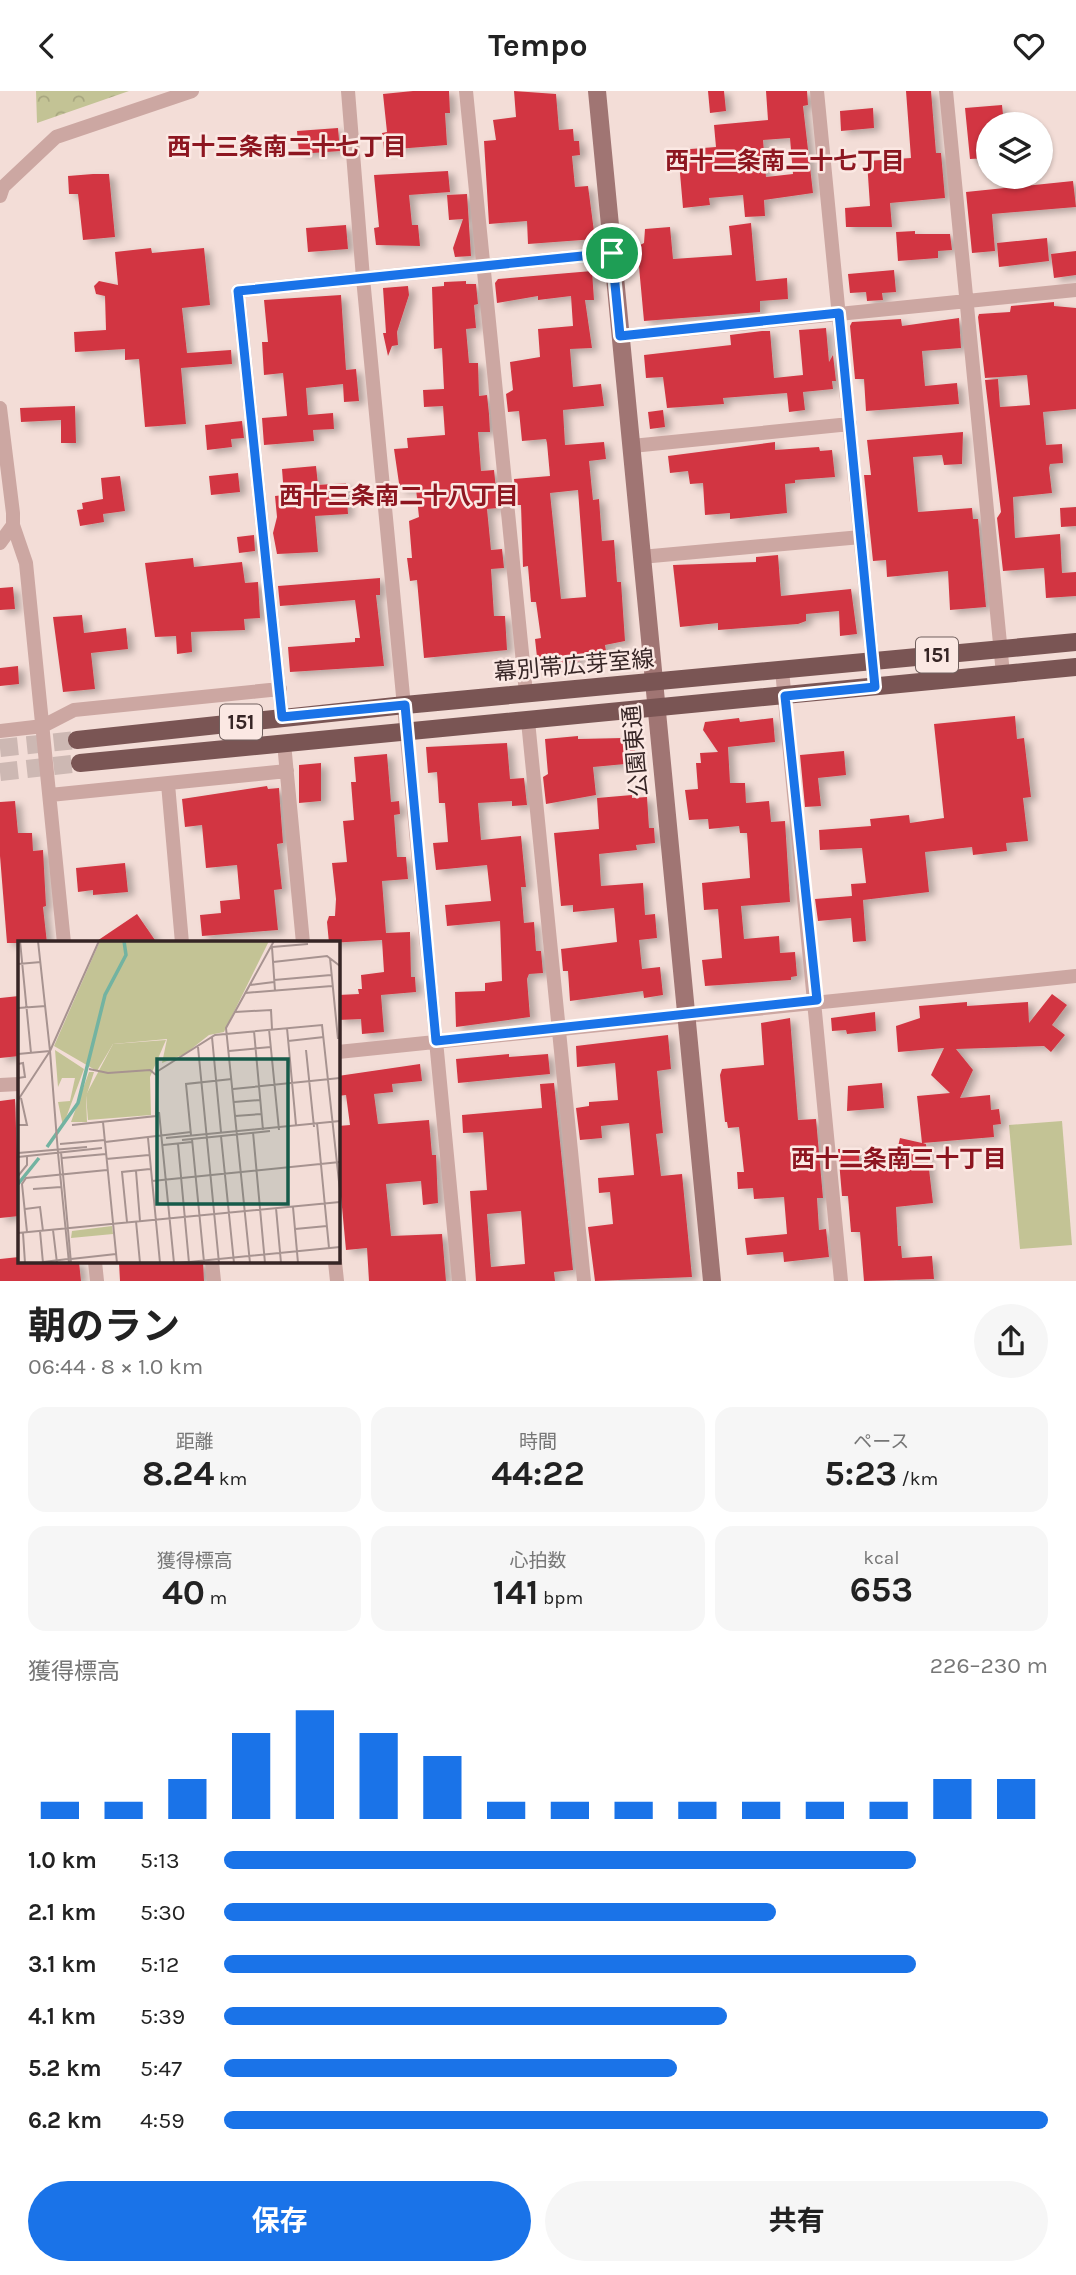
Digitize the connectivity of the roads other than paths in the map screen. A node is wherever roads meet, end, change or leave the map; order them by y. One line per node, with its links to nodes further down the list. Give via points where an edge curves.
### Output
1 (192, 91): 7 (street, via 56,137)
2 (348, 91): 10 (street)
3 (466, 91): 9 (street)
4 (597, 91): 8 (street, 公園東通)
5 (817, 91): 13 (street)
6 (946, 91): 12 (street)
7 (0, 196)
8 (612, 253): 9 (street); 14 (street, 公園東通)
9 (484, 265): 10 (street); 31 (street)
10 (363, 278): 30 (street, via 238,291); 33 (street)
11 (1076, 290): 12 (street)
12 (966, 300): 13 (street); 23 (street)
13 (839, 313): 14 (street); 16 (street)
14 (620, 336): 17 (street, 公園東通)
15 (0, 408): 18 (street)
16 (850, 424): 17 (street); 19 (street)
17 (632, 446): 21 (street, 公園東通)
18 (13, 525): 20 (street); 37 (street, via 26,563)
19 (861, 537): 21 (street); 24 (street)
20 (0, 543)
21 (641, 557): 28 (street, 公園東通)
22 (1076, 642): 23 (main road, 幕別帯広芽室線 / 151)
23 (1001, 649): 24 (main road, 幕別帯広芽室線 / 151); 27 (street)
24 (873, 661): 26 (main road, 幕別帯広芽室線 / 151); 29 (street)
25 (1076, 667): 27 (main road, 151)
26 (782, 670): 28 (main road, 幕別帯広芽室線 / 151); 32 (street)
27 (1003, 674): 29 (main road, 151)
28 (654, 682): 31 (main road, 幕別帯広芽室線 / 151); 34 (street, 公園東通)
29 (875, 687): 32 (main road, 151)
30 (280, 689): 35 (street); 37 (street, via 74,710)
31 (526, 693): 33 (main road, 幕別帯広芽室線 / 151)
32 (785, 696): 34 (main road, 151); 50 (street)
33 (405, 705): 35 (main road, 幕別帯広芽室線 / 151); 39 (street)
34 (656, 708): 36 (main road, 151); 51 (street, 公園東通)
35 (282, 717): 40 (main road, 幕別帯広芽室線 / 151)
36 (528, 720): 39 (main road, 151); 52 (street)
37 (43, 726): 38 (street); 45 (street)
38 (0, 731)
39 (407, 731): 41 (main road, 151); 53 (street)
40 (77, 740)
41 (284, 743): 42 (main road, 151); 43 (street)
42 (80, 764)
43 (287, 771): 44 (street); 48 (street)
44 (168, 784): 45 (street); 47 (street)
45 (50, 795): 46 (street)
46 (64, 941)
47 (182, 941)
48 (303, 941)
49 (1076, 976): 50 (street)
50 (817, 1000): 51 (street); 66 (street)
51 (687, 1014): 52 (street); 65 (street, 公園東通)
52 (559, 1028): 53 (street); 64 (street)
53 (436, 1041): 54 (street); 63 (street)
54 (340, 1052)
55 (18, 1084): 56 (street)
56 (0, 1086)
57 (95, 1263): 60 (street)
58 (212, 1263): 61 (street)
59 (335, 1263): 62 (street)
60 (97, 1281)
61 (214, 1281)
62 (337, 1281)
63 (459, 1281)
64 (584, 1281)
65 (712, 1281)
66 (841, 1281)

